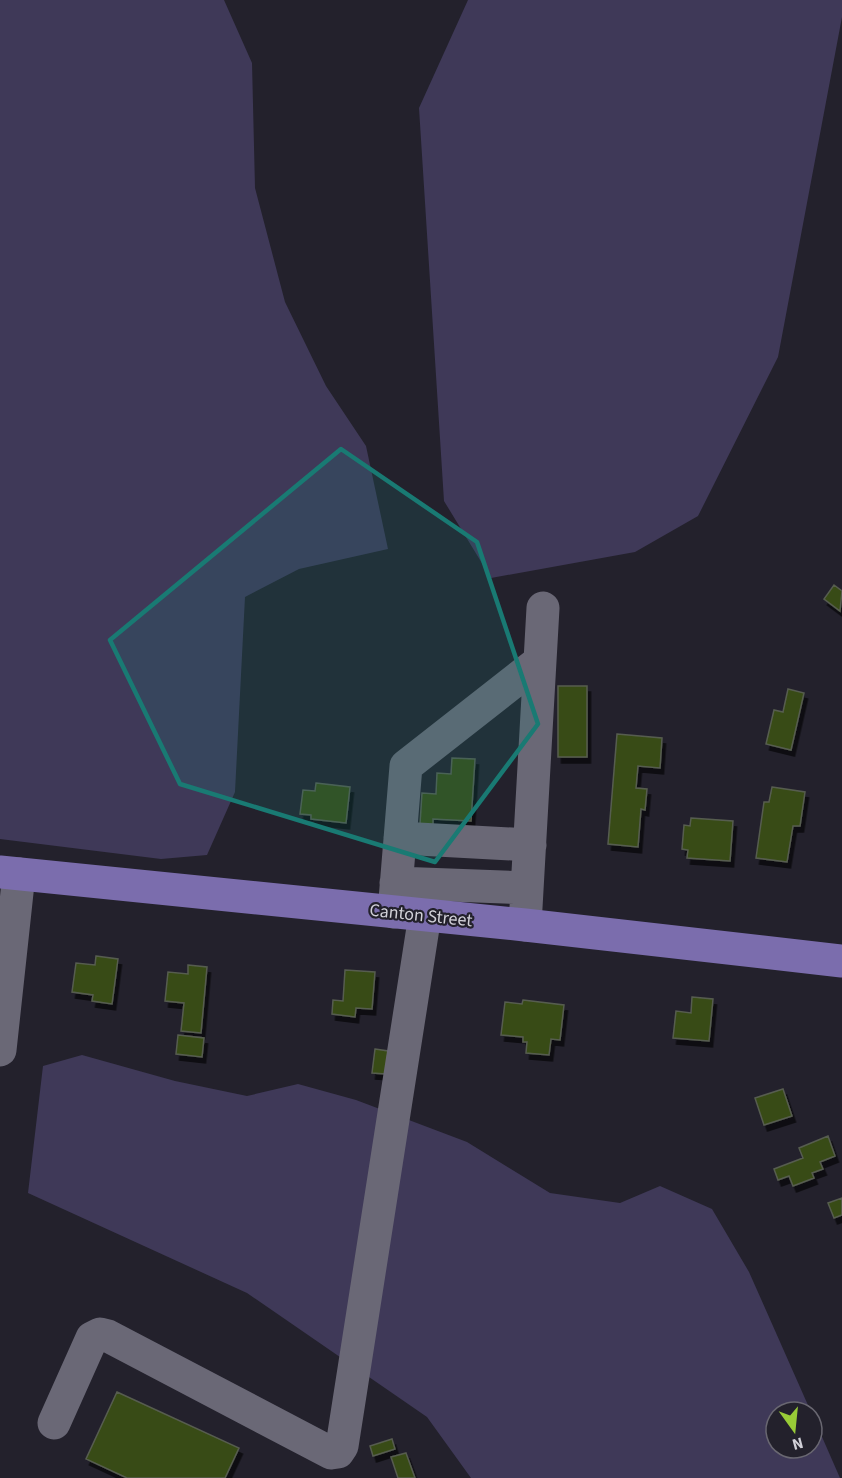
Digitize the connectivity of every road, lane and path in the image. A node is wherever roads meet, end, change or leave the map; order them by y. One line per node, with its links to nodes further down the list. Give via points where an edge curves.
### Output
1 (543, 608): 2 (lane)
2 (540, 661): 3 (lane, via 406,766); 4 (lane)
3 (400, 838): 4 (lane); 7 (lane)
4 (530, 845): 6 (lane)
5 (10, 873): 7 (main road, Canton Street); 10 (lane)
6 (527, 888): 7 (lane); 8 (lane)
7 (405, 903): 8 (main road, Canton Street); 11 (lane, via 342,1446 338,1452 331,1453 100,1334 92,1338)
8 (525, 925): 9 (main road, Canton Street)
9 (841, 964)
10 (0, 1050)
11 (54, 1423)

